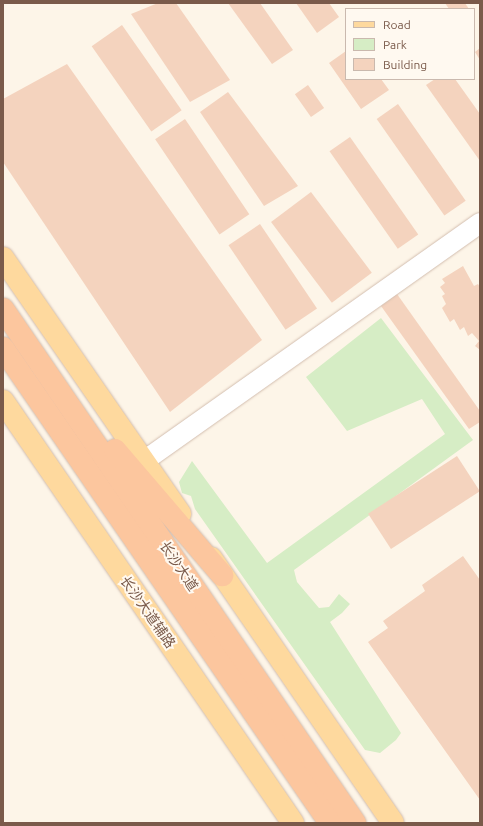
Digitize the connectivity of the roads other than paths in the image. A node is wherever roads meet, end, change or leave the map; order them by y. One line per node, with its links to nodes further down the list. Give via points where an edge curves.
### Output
1 (480, 223): 9 (street)
2 (3, 258): 9 (main road)
3 (3, 309): 6 (highway, 长沙大道)
4 (3, 348): 7 (highway, 长沙大道)
5 (3, 358): 7 (highway)
6 (44, 368): 10 (highway); 13 (highway, 长沙大道)
7 (25, 380): 12 (highway, 长沙大道)
8 (3, 401): 11 (main road, 长沙大道辅路)
9 (144, 461): 10 (main road)
10 (222, 575): 14 (main road)
11 (293, 823)
12 (330, 823)
13 (355, 823)
14 (393, 823)

